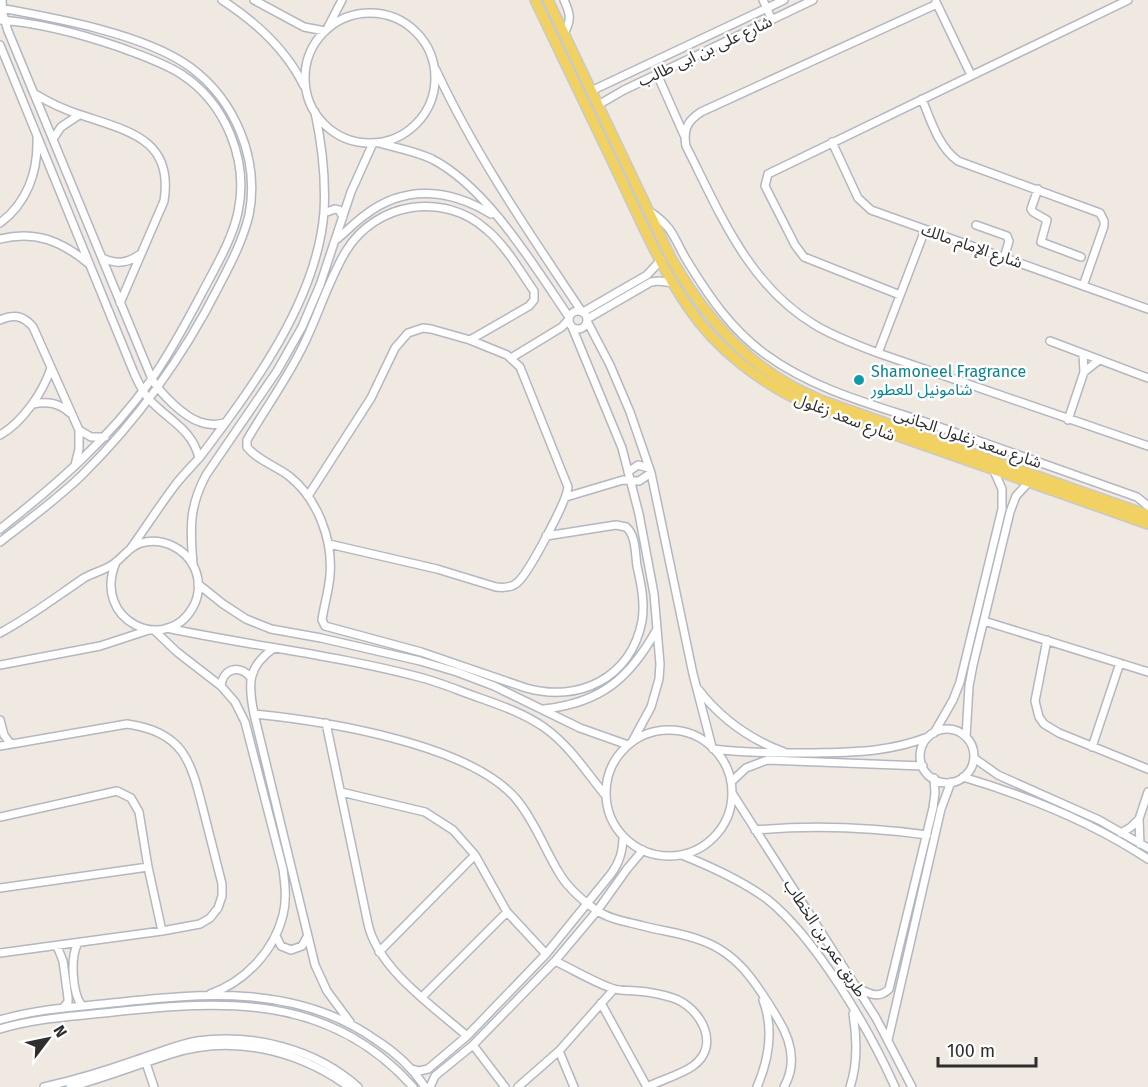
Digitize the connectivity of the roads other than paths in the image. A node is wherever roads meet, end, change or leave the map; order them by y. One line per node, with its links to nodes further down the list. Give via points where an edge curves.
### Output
1 (2, 0): 14 (street)
2 (222, 0): 26 (street, via 273,41)
3 (254, 0): 17 (street, via 304,27)
4 (342, 0): 17 (street)
5 (535, 0): 57 (main road, شارع سعد زغلول)
6 (548, 0): 18 (main road, شارع سعد زغلول)
7 (564, 0): 18 (street, via 570,23)
8 (763, 0): 13 (street)
9 (784, 0): 13 (street, شارع على بن ابى طالب)
10 (813, 0): 16 (street, شارع على بن ابى طالب)
11 (1128, 0): 22 (street)
12 (936, 2): 22 (street); 35 (street, via 700,112 686,126)
13 (766, 8): 16 (street); 24 (street, شارع على بن ابى طالب)
14 (1, 9): 15 (street); 23 (street, via 76,24 140,43 174,56)
15 (2, 20): 25 (street, via 110,44 167,66); 29 (street)
16 (772, 20): 21 (street, شارع على بن ابى طالب)
17 (326, 30): 20 (street, via 355,14 390,16 419,35); 26 (street, via 308,58)
18 (564, 33): 28 (main road, شارع سعد زغلول)
19 (0, 45): 34 (street)
20 (434, 67): 38 (street, via 434,92 423,116 405,133); 66 (street, via 481,155)
21 (657, 74): 27 (street, شارع على بن ابى طالب); 35 (street)
22 (971, 75): 30 (street)
23 (202, 77): 25 (street); 53 (street, via 230,110 246,149 249,213)
24 (619, 78): 27 (street); 28 (street, شارع على بن ابى طالب)
25 (196, 85): 51 (street, via 222,117 237,153 238,212)
26 (306, 89): 32 (street)
27 (624, 90): 31 (street, شارع على بن ابى طالب)
28 (591, 91): 31 (main road, شارع سعد زغلول)
29 (34, 93): 33 (street); 36 (street)
30 (922, 99): 37 (street); 39 (street, via 940,143 951,156)
31 (598, 105): 40 (main road, شارع سعد زغلول)
32 (315, 112): 38 (street, via 335,133); 41 (street, via 323,159)
33 (79, 115): 36 (street, via 61,127); 52 (street, via 135,134 161,162 164,201)
34 (36, 134): 44 (street, via 37,158 32,181 21,202); 47 (street)
35 (684, 136): 71 (street, via 737,246 761,280 814,325)
36 (53, 139): 45 (street)
37 (832, 142): 48 (street, شارع الإمام مالك, via 864,204 879,214); 63 (street, via 773,170 765,186 804,257)
38 (375, 143): 42 (street, via 354,184); 43 (street, via 415,152 446,167)
39 (1038, 189): 54 (street, via 1031,209 1047,220 1041,243); 62 (street, via 1103,217 1104,226)
40 (648, 211): 89 (main road, شارع سعد زغلول, via 684,281 731,342 789,385); 101 (street, شارع سعد زغلول الجانبى, via 671,229 721,313 741,334 788,370 841,394 1137,497)
41 (324, 213): 42 (street, via 335,209); 85 (street, via 315,255 297,306 264,366)
42 (343, 217): 50 (street)
43 (501, 220): 50 (street, via 454,196 401,196 365,214); 68 (street)
44 (0, 223)
45 (88, 225): 47 (street); 55 (street)
46 (976, 225): 56 (street, via 1007,236)
47 (76, 230): 58 (street)
48 (924, 230): 56 (street, شارع الإمام مالك); 63 (street)
49 (0, 238): 58 (street, via 48,238)
50 (335, 241): 112 (street, via 320,285 291,346 197,491 190,528)
51 (225, 249): 53 (street); 78 (street)
52 (141, 253): 55 (street, via 125,262); 64 (street)
53 (235, 254): 79 (street, via 190,340)
54 (1081, 257)
55 (102, 258): 64 (street)
56 (1004, 258): 62 (street, شارع الإمام مالك)
57 (661, 260): 59 (street); 61 (main road, شارع سعد زغلول)
58 (90, 264): 80 (street)
59 (646, 275): 60 (street); 66 (street)
60 (651, 282): 61 (street); 66 (street)
61 (674, 284): 89 (main road, شارع سعد زغلول, via 705,328 743,365 784,394)
62 (1083, 286): 65 (street, شارع الإمام مالك)
63 (900, 295): 71 (street)
64 (120, 303): 78 (street)
65 (1148, 309)
66 (585, 316): 68 (street, via 573,312); 68 (street, via 582,328); 94 (street, via 630,412)
67 (0, 320): 75 (street, via 15,316 28,321)
68 (571, 322): 73 (street); 93 (street)
69 (470, 340): 73 (street); 99 (street, via 423,328 408,333); 99 (street, via 529,306 535,296 489,231 459,212 424,206 392,212 365,228 346,252 302,349 247,440 249,450 289,476)
70 (1050, 341): 72 (street)
71 (878, 353): 84 (street)
72 (1083, 354): 74 (street); 76 (street)
73 (511, 358): 100 (street, via 522,372 565,477)
74 (1099, 360): 76 (street); 77 (street)
75 (51, 368): 82 (street); 83 (street)
76 (1084, 372): 84 (street)
77 (1148, 378)
78 (152, 379): 79 (street); 80 (street)
79 (158, 388): 81 (street); 85 (street, via 191,418 208,424)
80 (143, 391): 81 (street); 88 (street)
81 (150, 400): 91 (street, via 189,435); 104 (street, via 81,476)
82 (33, 404): 83 (street, via 59,405); 87 (street)
83 (73, 416): 86 (street)
84 (1068, 420): 90 (street)
85 (224, 423): 91 (street)
86 (79, 430): 88 (street, via 91,437); 92 (street)
87 (0, 435)
88 (105, 437): 92 (street)
89 (915, 438): 95 (main road, شارع سعد زغلول); 103 (main road, شارع سعد زغلول)
90 (1148, 446)
91 (198, 458): 110 (street)
92 (74, 468): 102 (street)
93 (629, 470): 94 (street, via 638,465); 96 (street); 97 (street)
94 (650, 470): 97 (street, via 643,480); 126 (street)
95 (994, 471): 98 (main road, شارع سعد زغلول); 131 (street, via 1002,489 1002,509 960,682)
96 (623, 480): 97 (street); 100 (street)
97 (632, 482): 116 (street, via 648,554)
98 (1028, 483): 105 (main road, شارع سعد زغلول); 114 (street, via 1012,503)
99 (308, 496): 109 (street)
100 (566, 496): 107 (street)
101 (1148, 506)
102 (25, 510): 104 (street); 106 (street)
103 (1148, 515)
104 (32, 517): 108 (street)
105 (1148, 524)
106 (0, 530)
107 (546, 536): 109 (street, via 518,582 504,588); 109 (street, via 616,525 626,527 632,535 641,586 642,619 628,655 600,681 556,694 327,627 322,620 330,575)
108 (0, 542)
109 (329, 544)
110 (131, 548): 111 (street); 112 (street, via 154,541 165,543 176,547)
111 (116, 562): 117 (street, via 110,587 115,606 128,621); 118 (street, via 85,577 43,608)
112 (193, 564): 113 (street)
113 (198, 584): 115 (street, via 187,616); 127 (street, via 246,619 271,630 420,661 494,686)
114 (984, 621): 119 (street); 132 (street, via 969,686)
115 (167, 628): 117 (street); 120 (street)
116 (657, 629): 127 (street, via 630,671 611,687 575,704); 134 (street, via 660,664 656,693)
117 (153, 630): 122 (street, via 100,646); 125 (street)
118 (2, 631)
119 (1047, 640): 121 (street); 136 (street, via 1035,701 1039,717 1051,730)
120 (274, 648): 124 (street, via 260,661); 149 (street, via 420,677 503,706 545,728 565,744)
121 (1120, 663): 123 (street); 136 (street)
122 (0, 665)
123 (1148, 672)
124 (251, 678): 125 (street, via 240,669 232,669 226,672); 128 (street)
125 (221, 686): 168 (street, via 245,722 283,869 286,892)
126 (696, 686): 137 (street); 138 (street, via 736,727)
127 (544, 709): 134 (street, via 580,728)
128 (254, 714): 130 (street); 169 (street)
129 (0, 720): 133 (street)
130 (326, 723): 146 (street); 164 (street, via 422,747 500,783 526,811 559,873)
131 (931, 735): 132 (street, via 950,729); 138 (street, via 877,751); 140 (street, via 921,750)
132 (966, 737): 139 (street)
133 (10, 744): 135 (street); 167 (street, via 127,724 145,726 177,746 195,778 222,896 214,913 200,924)
134 (630, 744): 137 (street, via 664,730 689,735); 149 (street, via 609,773)
135 (0, 746)
136 (1092, 747): 141 (street)
137 (712, 748): 138 (street, via 751,754); 144 (street, via 724,764)
138 (786, 753)
139 (974, 758): 142 (street); 153 (street, via 1013,782)
140 (923, 766): 143 (street); 144 (street, via 767,760 746,768)
141 (1148, 769)
142 (963, 777): 145 (street); 161 (street, via 1087,824)
143 (934, 778): 145 (street); 154 (street)
144 (730, 782): 148 (street)
145 (951, 782): 189 (street, via 941,809)
146 (341, 792): 159 (street, via 424,812 453,830); 172 (street, via 370,934)
147 (1148, 792): 151 (street)
148 (732, 793): 152 (street, طريق عمر بن الخطاب); 160 (street, via 728,814 718,833 708,843)
149 (606, 796): 155 (street, via 611,818)
150 (0, 817): 162 (street, via 117,791 125,793 139,812)
151 (1139, 819): 153 (street); 156 (street)
152 (755, 830): 154 (street, via 828,826); 177 (street, طريق عمر بن الخطاب)
153 (1121, 833): 156 (street)
154 (927, 835): 177 (street, via 889,989 878,995)
155 (623, 836): 158 (street); 164 (street, via 619,863)
156 (1140, 844): 157 (street)
157 (1148, 848)
158 (643, 850): 160 (street, via 662,856); 165 (street)
159 (475, 855): 166 (street); 172 (street)
160 (682, 855): 184 (street, طريق عمر بن الخطاب, via 742,882 779,910 820,958)
161 (1148, 859)
162 (148, 867): 163 (street); 167 (street)
163 (0, 888)
164 (589, 903): 165 (street); 174 (street)
165 (597, 911): 175 (street); 176 (street, via 700,939 739,962)
166 (507, 912): 174 (street); 180 (street)
167 (162, 932): 170 (street)
168 (276, 936): 169 (street, via 281,946 291,950 302,946); 179 (street, via 246,974 226,988)
169 (308, 937): 186 (street, via 327,991)
170 (78, 943): 171 (street); 182 (street, via 72,961)
171 (57, 946): 173 (street); 183 (street, via 68,998)
172 (379, 952): 180 (street)
173 (0, 953)
174 (546, 954): 188 (street)
175 (555, 961): 178 (street); 190 (street)
176 (758, 986): 205 (street, via 766,1006 769,1049); 206 (street, via 790,1044 790,1070)
177 (856, 987): 189 (street, طريق عمر بن الخطاب)
178 (614, 989): 181 (street); 204 (street, via 675,998 687,1005 703,1025 707,1038 701,1058 693,1066)
179 (202, 996): 182 (street); 186 (street, via 280,999)
180 (422, 997): 188 (street)
181 (601, 1003): 191 (street); 204 (street)
182 (82, 1006): 183 (street)
183 (63, 1008): 185 (street)
184 (852, 1008): 207 (street, via 856,1055); 208 (street, طريق عمر بن الخطاب)
185 (3, 1018)
186 (352, 1024): 193 (street)
187 (0, 1029): 199 (street, via 148,1008 279,1009 348,1033 376,1052)
188 (467, 1036): 193 (street, via 428,1069)
189 (888, 1040): 209 (street, طريق عمر بن الخطاب)
190 (473, 1045): 200 (street, via 435,1076); 201 (street)
191 (559, 1051): 202 (street); 203 (street)
192 (146, 1063): 195 (street); 196 (street); 197 (street, via 197,1047 250,1046 302,1059)
193 (409, 1068): 200 (street)
194 (44, 1087): 198 (street, via 196,1041 224,1039 278,1045 304,1054)
195 (70, 1087)
196 (154, 1087)
197 (349, 1087)
198 (358, 1087)
199 (413, 1087)
200 (428, 1087)
201 (505, 1087)
202 (518, 1087)
203 (574, 1087)
204 (647, 1087)
205 (757, 1087)
206 (784, 1087)
207 (850, 1087)
208 (895, 1087)
209 (912, 1087)

